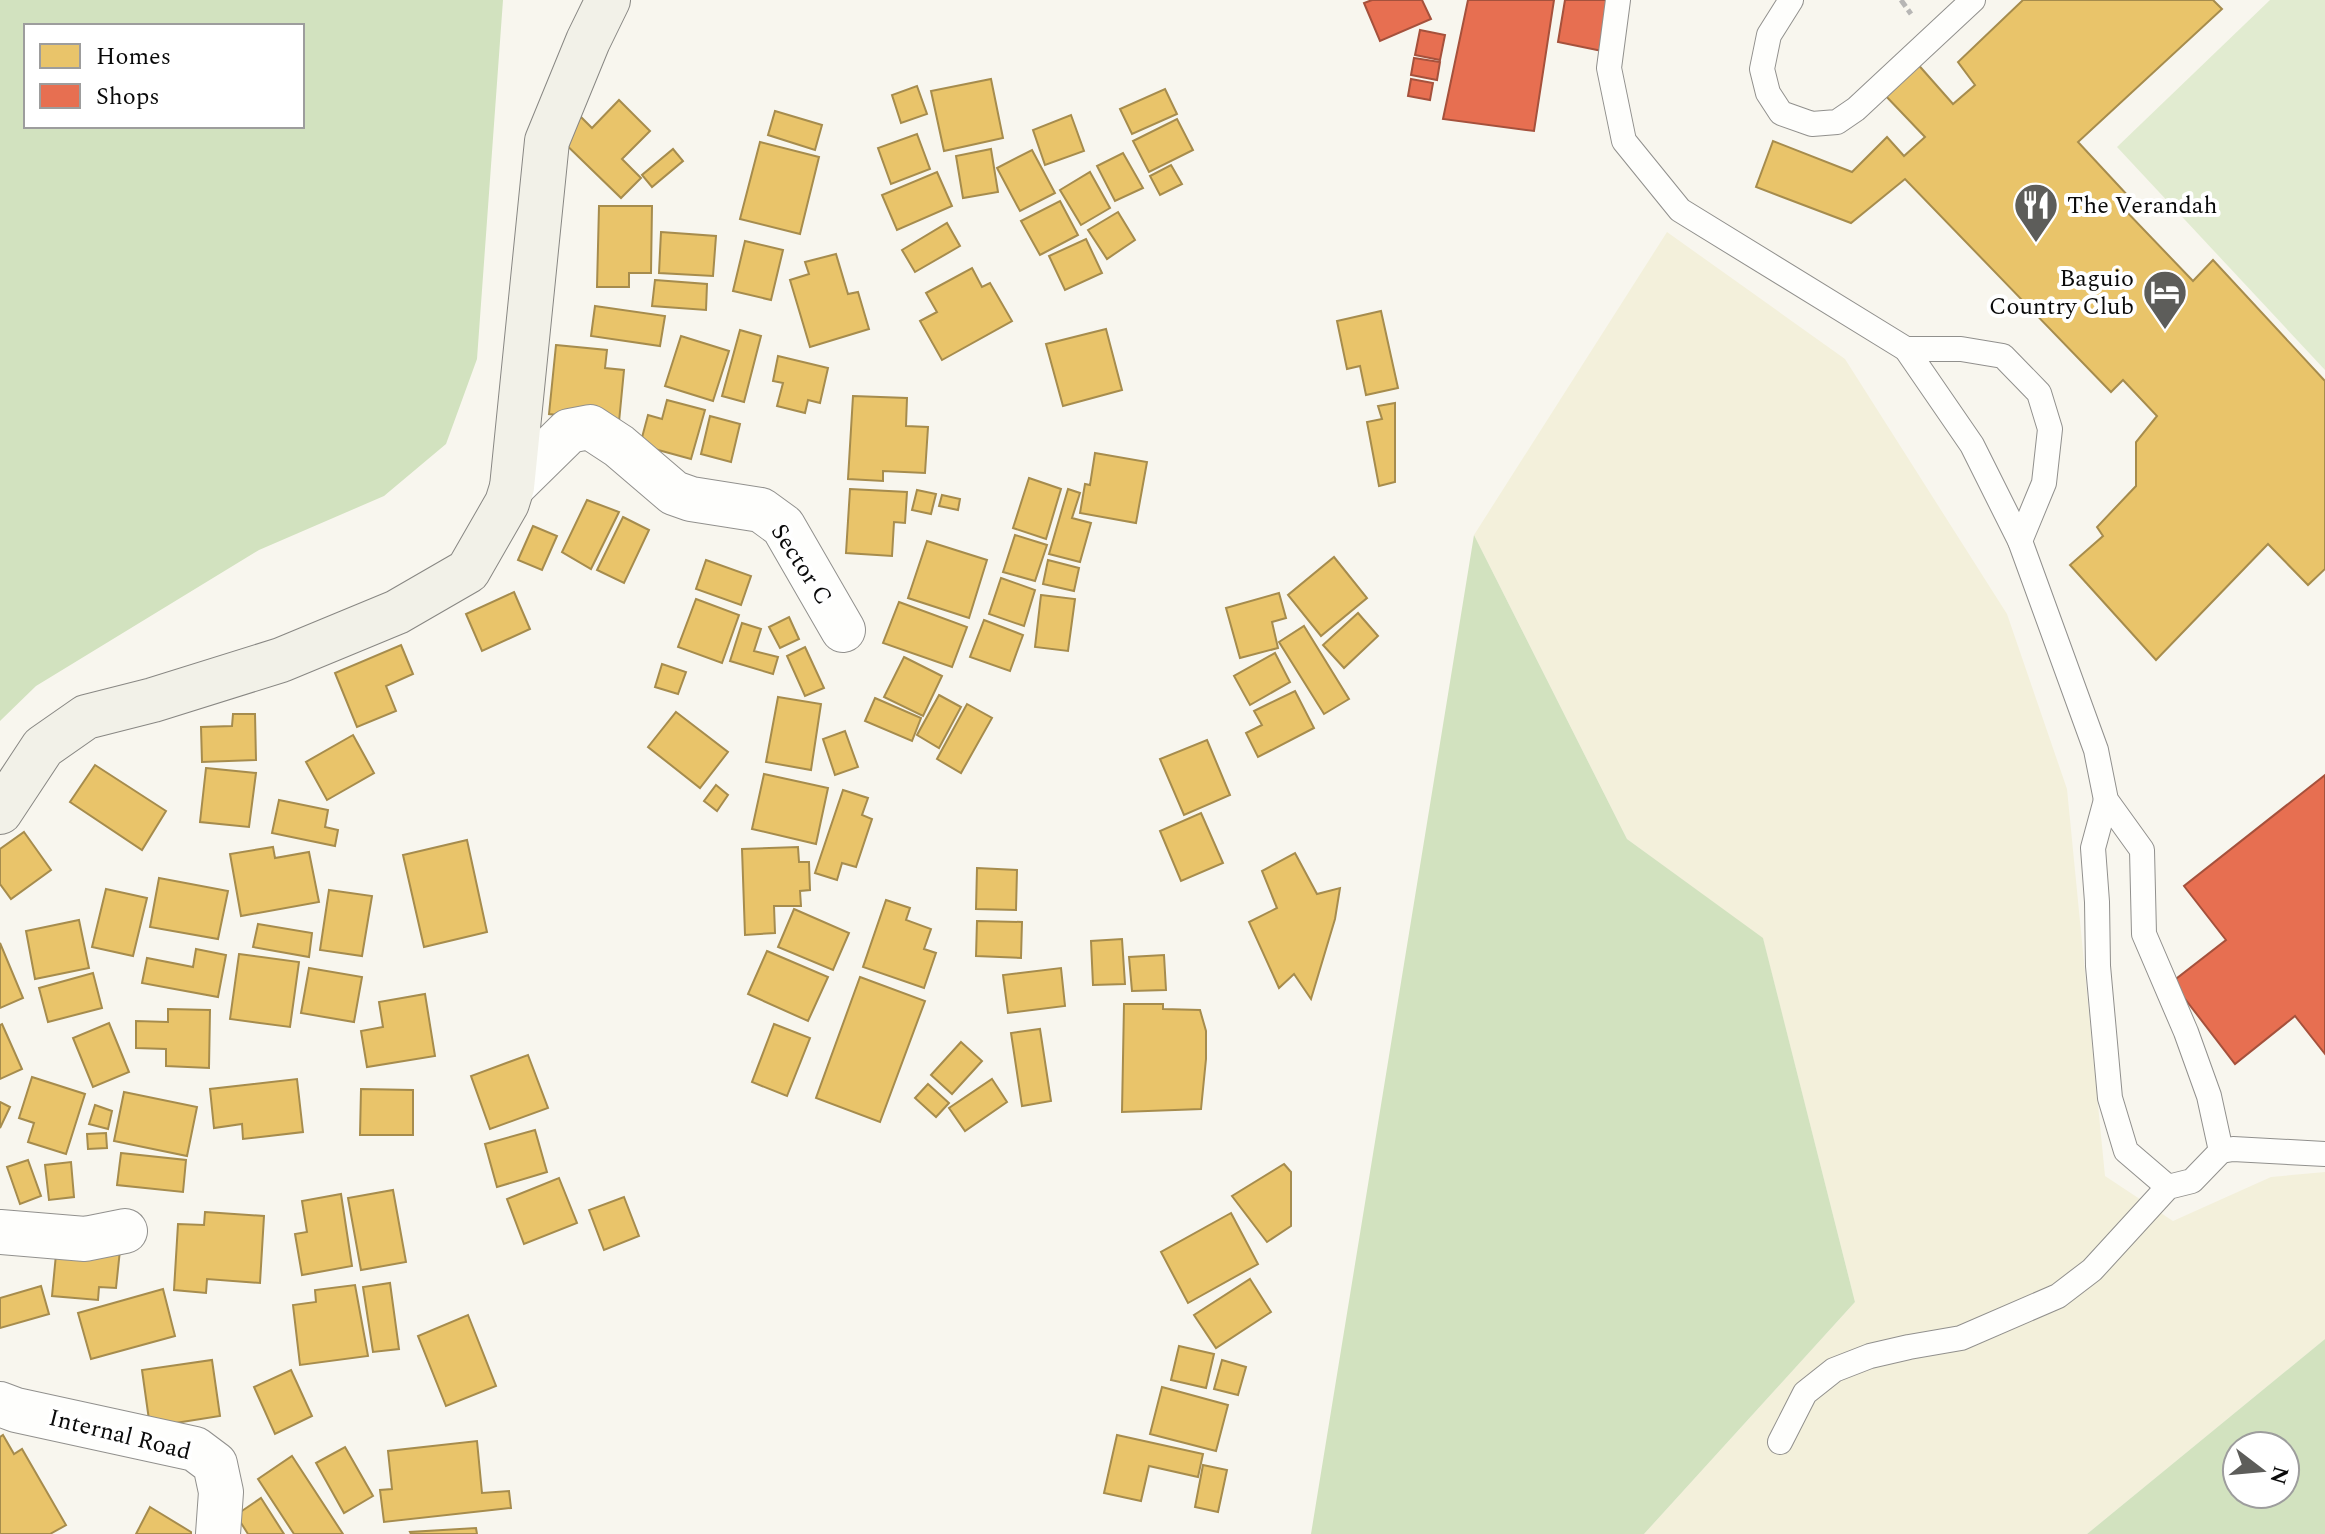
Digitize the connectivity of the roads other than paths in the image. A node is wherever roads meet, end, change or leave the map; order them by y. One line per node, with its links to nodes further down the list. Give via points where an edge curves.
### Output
1 (608, 0): 6 (main road, via 547,141)
2 (1618, 0): 5 (lane, via 1609,68 1624,141 1680,210)
3 (1791, 0): 4 (lane, via 1769,35 1762,69 1768,93 1781,113 1812,124 1837,122 1856,109)
4 (1973, 0)
5 (1906, 349): 7 (lane, via 1972,445); 7 (lane, via 2003,356 2039,393 2050,429 2044,483)
6 (512, 487): 8 (street, Sector C, via 569,431 590,427 674,493 761,510 783,526); 10 (main road, via 468,571 397,612 281,660 86,717 43,747)
7 (2020, 541): 9 (lane, via 2096,750)
8 (843, 630)
9 (2106, 800): 11 (lane, via 2142,850 2144,934 2205,1083); 13 (lane, via 2093,848 2110,1098 2126,1151)
10 (0, 812)
11 (2221, 1151): 12 (lane); 13 (lane, via 2192,1181)
12 (2325, 1154)
13 (2168, 1187): 17 (lane, via 2092,1270 2058,1296 1961,1338 1870,1356 1834,1370 1805,1393)
14 (125, 1231): 15 (street, via 85,1239)
15 (0, 1232)
16 (0, 1404): 18 (street, Internal Road, via 195,1449 215,1464 221,1492)
17 (1780, 1442)
18 (218, 1534)

